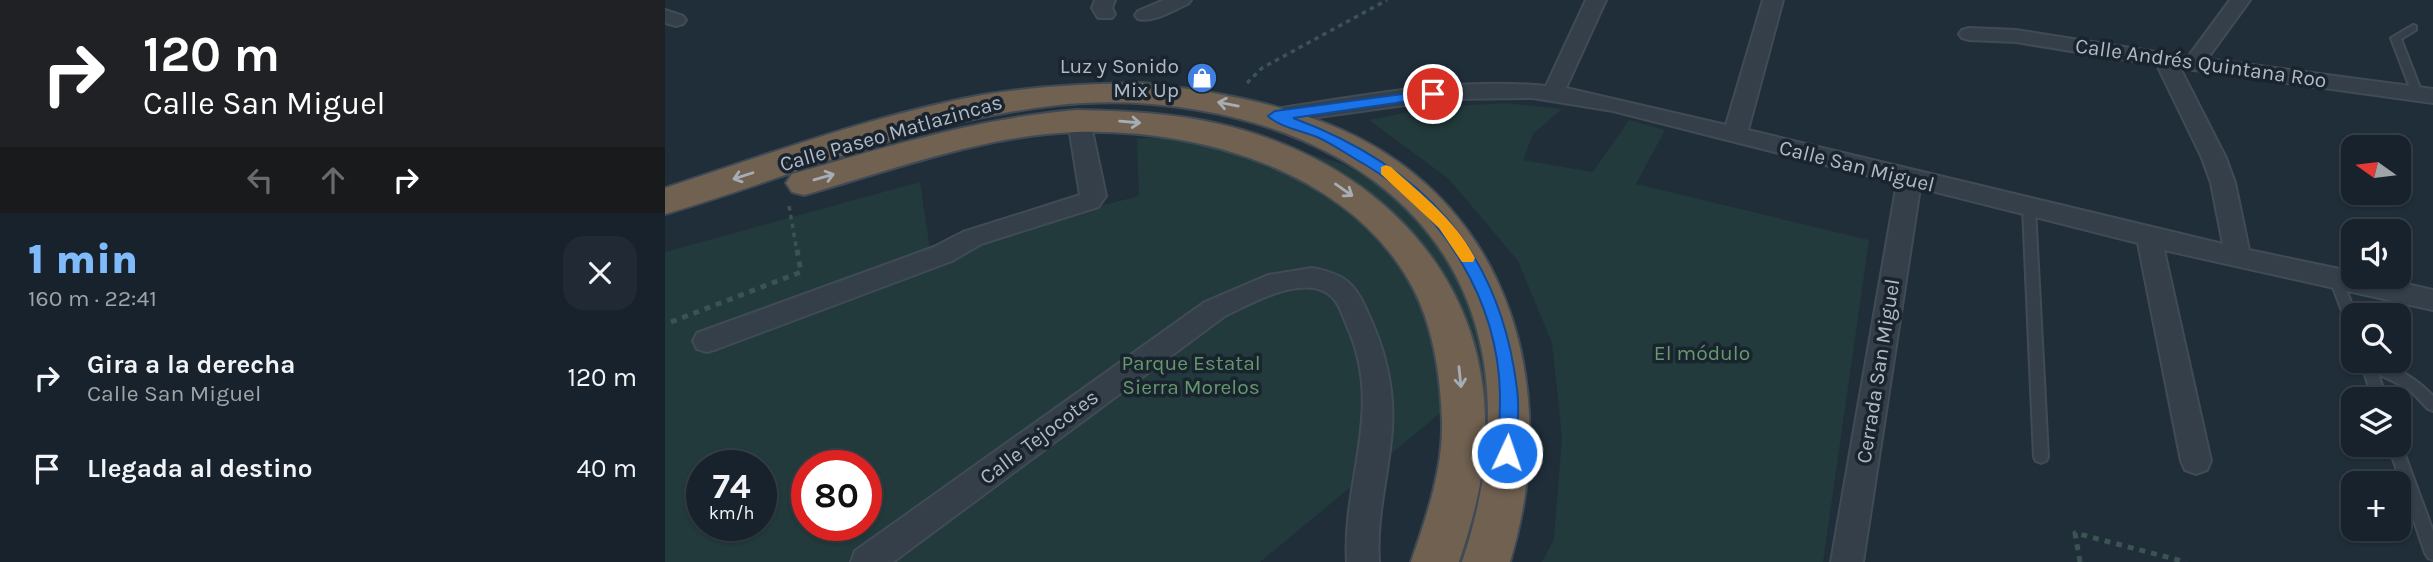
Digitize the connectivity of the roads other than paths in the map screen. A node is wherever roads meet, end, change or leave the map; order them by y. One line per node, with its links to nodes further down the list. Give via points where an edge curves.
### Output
1 (1181, 0): 5 (street)
2 (1596, 0): 10 (street)
3 (1773, 0): 14 (street)
4 (2240, 0): 9 (street)
5 (1145, 15)
6 (2413, 28): 11 (lane, via 2396,38)
7 (1969, 34): 8 (street, Calle Andrés Quintana Roo, via 2016,36)
8 (2165, 60): 9 (street, Calle Andrés Quintana Roo); 20 (street, via 2214,158)
9 (2193, 64): 11 (street, Calle Andrés Quintana Roo)
10 (1553, 93): 12 (street, Calle San Miguel, via 1459,92); 14 (street, Calle San Miguel)
11 (2425, 95)
12 (1275, 116): 16 (highway, Calle Paseo Matlazincas, one-way to 16, via 1196,98 1140,92 1020,97 891,129); 34 (highway, Calle Paseo Matlazincas, via 1325,135 1387,171 1460,244 1486,295 1501,345 1509,428 1500,516)
13 (1079, 121): 18 (highway, Calle Paseo Matlazincas, one-way to 13, via 948,143); 24 (street, via 1094,196 1089,201 972,238 943,254); 33 (highway, Calle Paseo Matlazincas, one-way to 33, via 1165,125 1247,142 1284,155 1317,171 1374,212 1420,265 1451,331 1464,422 1456,494)
14 (1735, 134): 15 (street, Calle San Miguel)
15 (1909, 180): 17 (street, Calle San Miguel); 35 (street, Cerrada San Miguel)
16 (665, 201)
17 (2029, 208): 19 (street, Calle San Miguel); 27 (lane)
18 (665, 226)
19 (2149, 237): 20 (street, Calle San Miguel); 29 (street)
20 (2238, 257): 21 (street, Calle San Miguel)
21 (2336, 279): 22 (street, Calle San Miguel); 23 (lane)
22 (2433, 300)
23 (2345, 303)
24 (707, 341)
25 (2389, 373): 26 (lane, via 2414,385)
26 (2433, 405)
27 (2041, 457)
28 (2400, 457): 30 (lane)
29 (2196, 461)
30 (2433, 553)
31 (867, 562): 32 (street, Calle Tejocotes, via 1215,309 1296,279 1321,280 1339,288 1363,330 1373,359 1378,424 1362,529)
32 (1363, 562)
33 (1435, 562)
34 (1486, 562)
35 (1847, 562)

